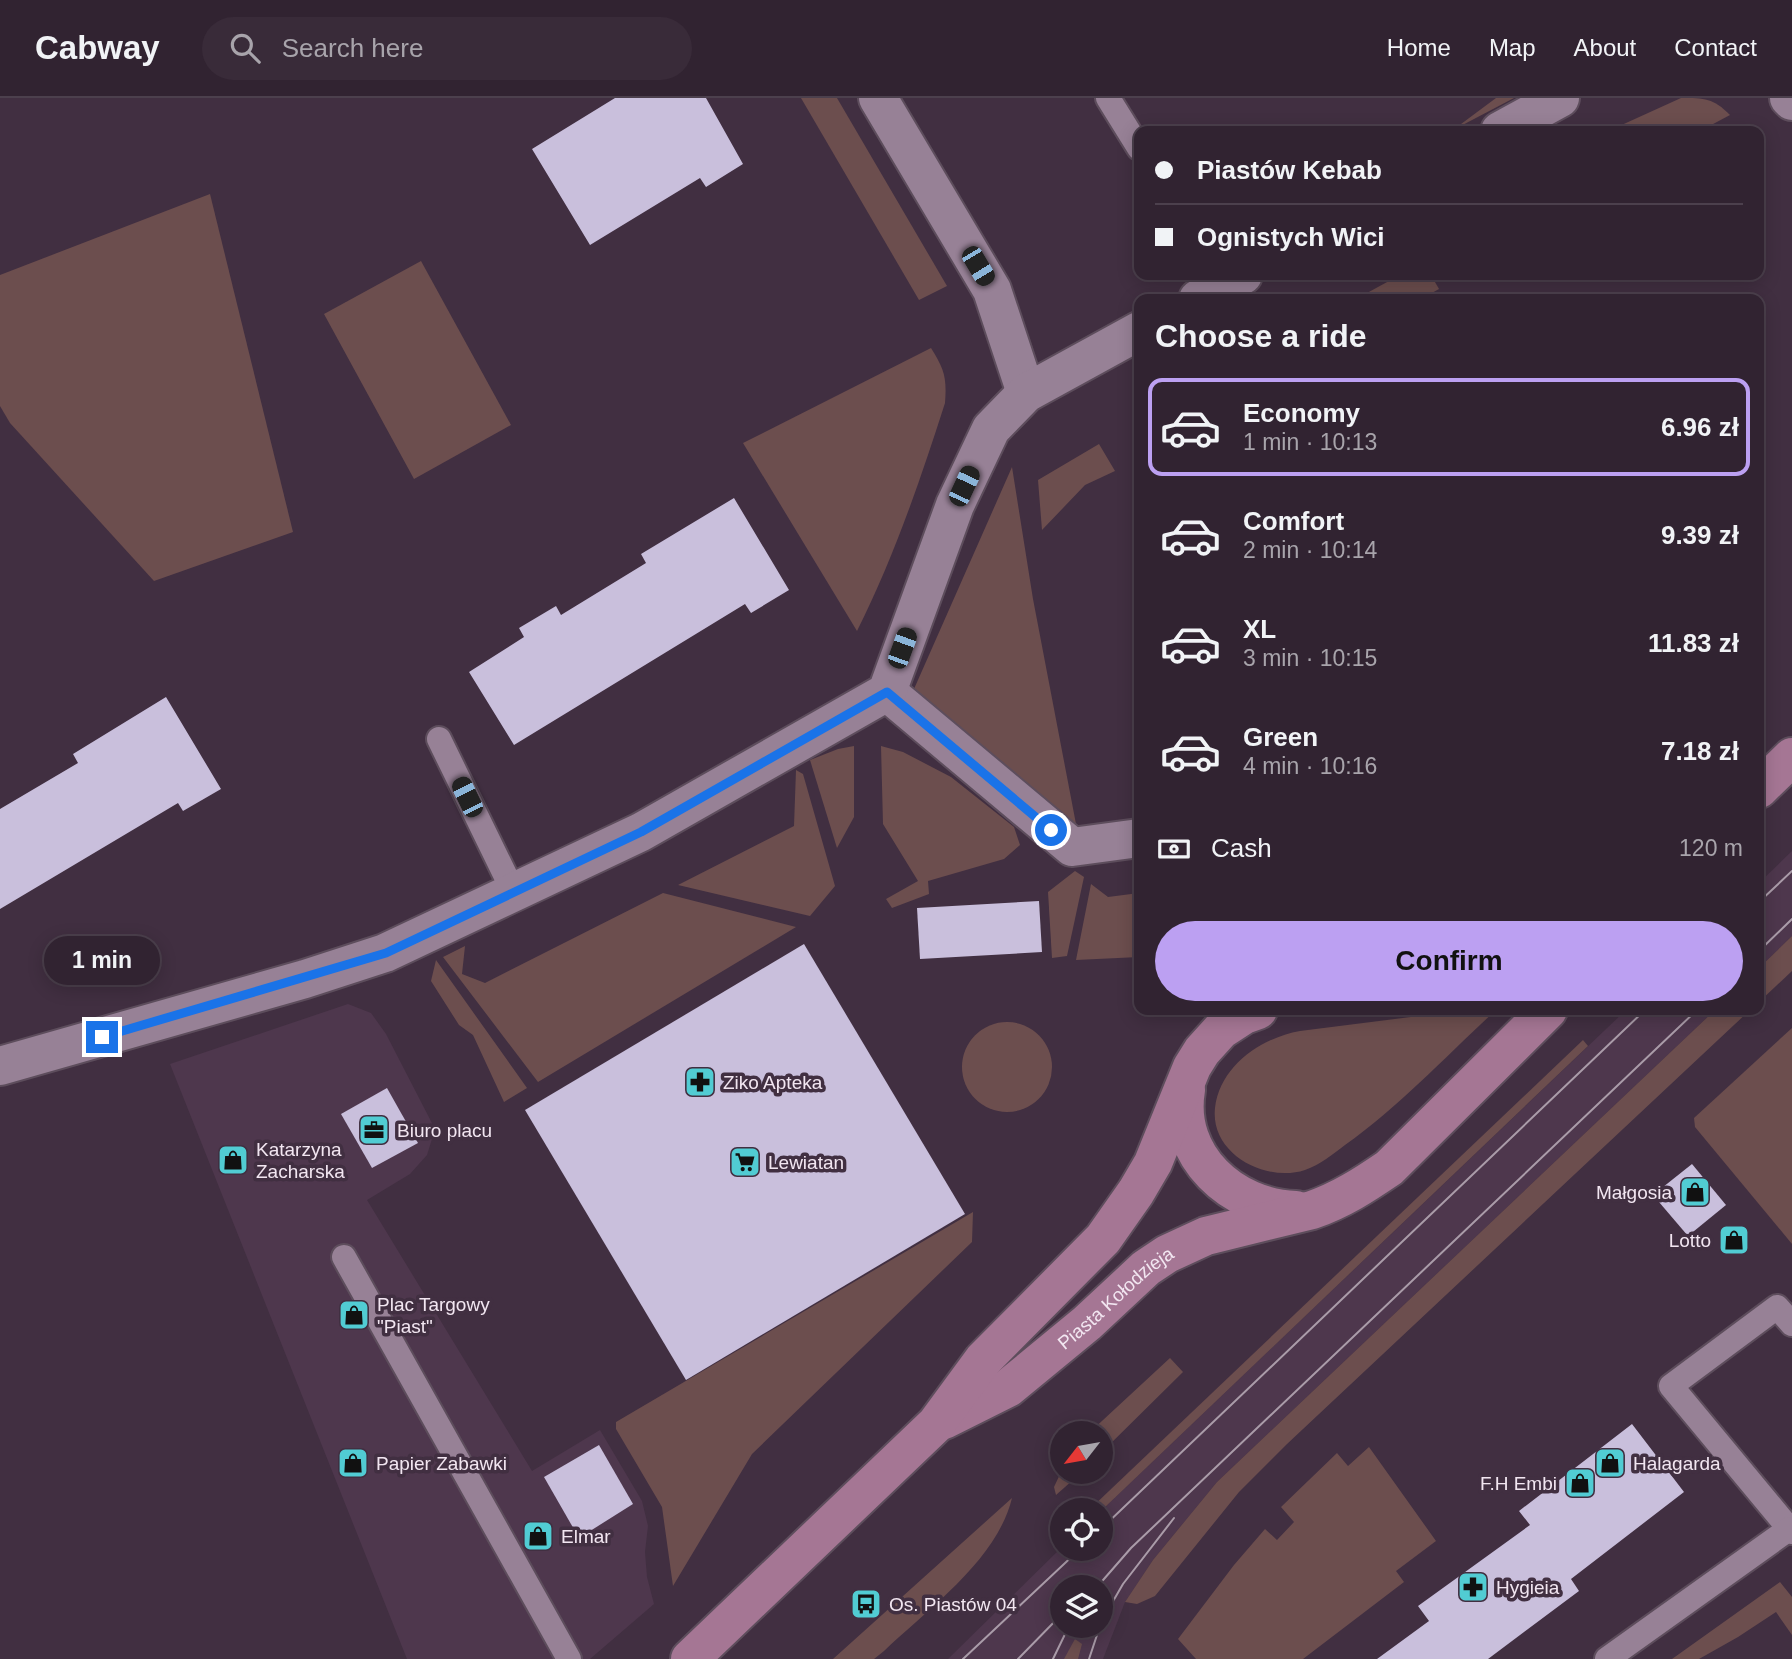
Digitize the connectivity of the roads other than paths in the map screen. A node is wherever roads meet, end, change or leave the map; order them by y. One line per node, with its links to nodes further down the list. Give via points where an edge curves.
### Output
1 (878, 98): 7 (street, via 992,290)
2 (1108, 98): 5 (lane)
3 (1560, 98): 4 (street)
4 (1509, 126)
5 (1134, 140)
6 (1134, 334): 7 (street)
7 (1026, 393): 8 (street, via 991,429 955,505)
8 (887, 692): 12 (street, via 1072,847); 13 (street, via 641,832)
9 (439, 739): 13 (lane)
10 (1792, 757): 11 (street)
11 (1764, 784)
12 (1134, 839)
13 (514, 893): 16 (street, via 386,953)
14 (1247, 1015): 17 (street, Piasta Kołodzieja, via 1211,1039)
15 (1531, 1019): 18 (street, Piasta Kołodzieja, via 1389,1168 1345,1197)
16 (0, 1066)
17 (1188, 1079): 18 (street, Piasta Kołodzieja, via 1188,1133 1207,1170 1260,1204); 21 (street, Piasta Kołodzieja, via 1153,1163 1120,1217 983,1360)
18 (1312, 1210): 21 (street, Piasta Kołodzieja, via 1206,1236 1167,1254 1008,1388)
19 (344, 1257): 23 (lane)
20 (1792, 1324): 22 (lane, via 1777,1307 1671,1385)
21 (936, 1424): 24 (street, Piasta Kołodzieja)
22 (1790, 1530): 25 (lane)
23 (569, 1659)
24 (690, 1659)
25 (1607, 1659)

